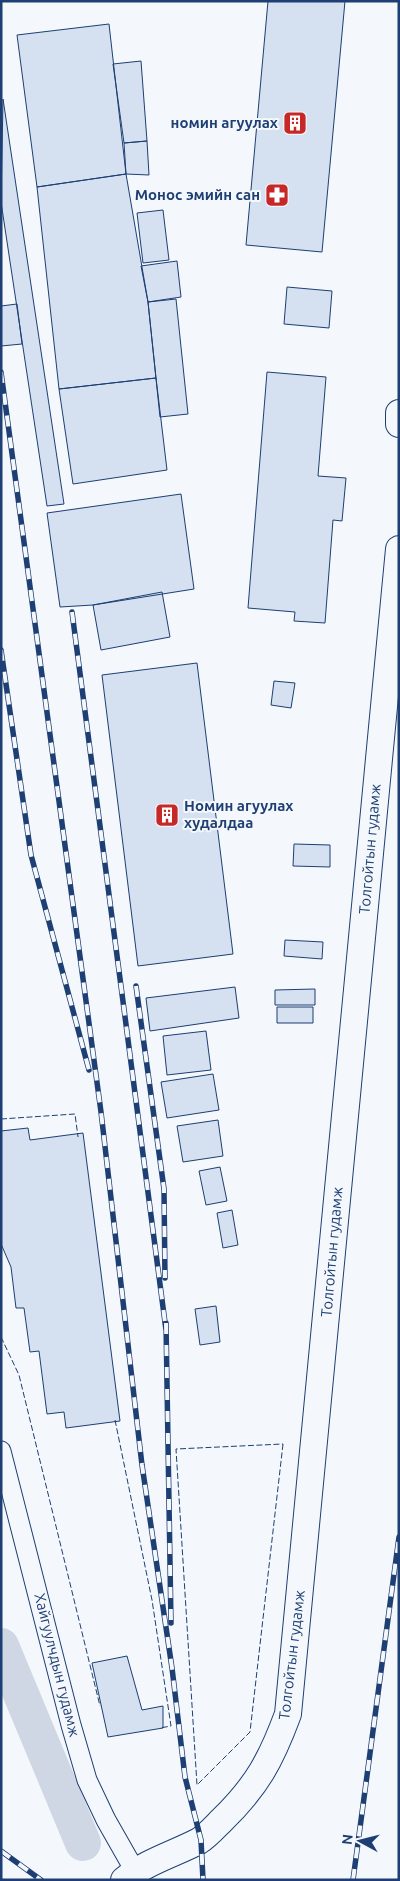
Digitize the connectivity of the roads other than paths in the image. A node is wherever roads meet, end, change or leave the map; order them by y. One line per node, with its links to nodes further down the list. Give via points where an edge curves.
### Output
1 (399, 413): 2 (main road)
2 (399, 424)
3 (399, 549): 5 (main road, Толгойтын гудамж, via 288,1714 274,1751 255,1786 230,1813 201,1840)
4 (1, 1451): 5 (street, Хайгуулчдын гудамж, via 87,1780)
5 (129, 1875)

